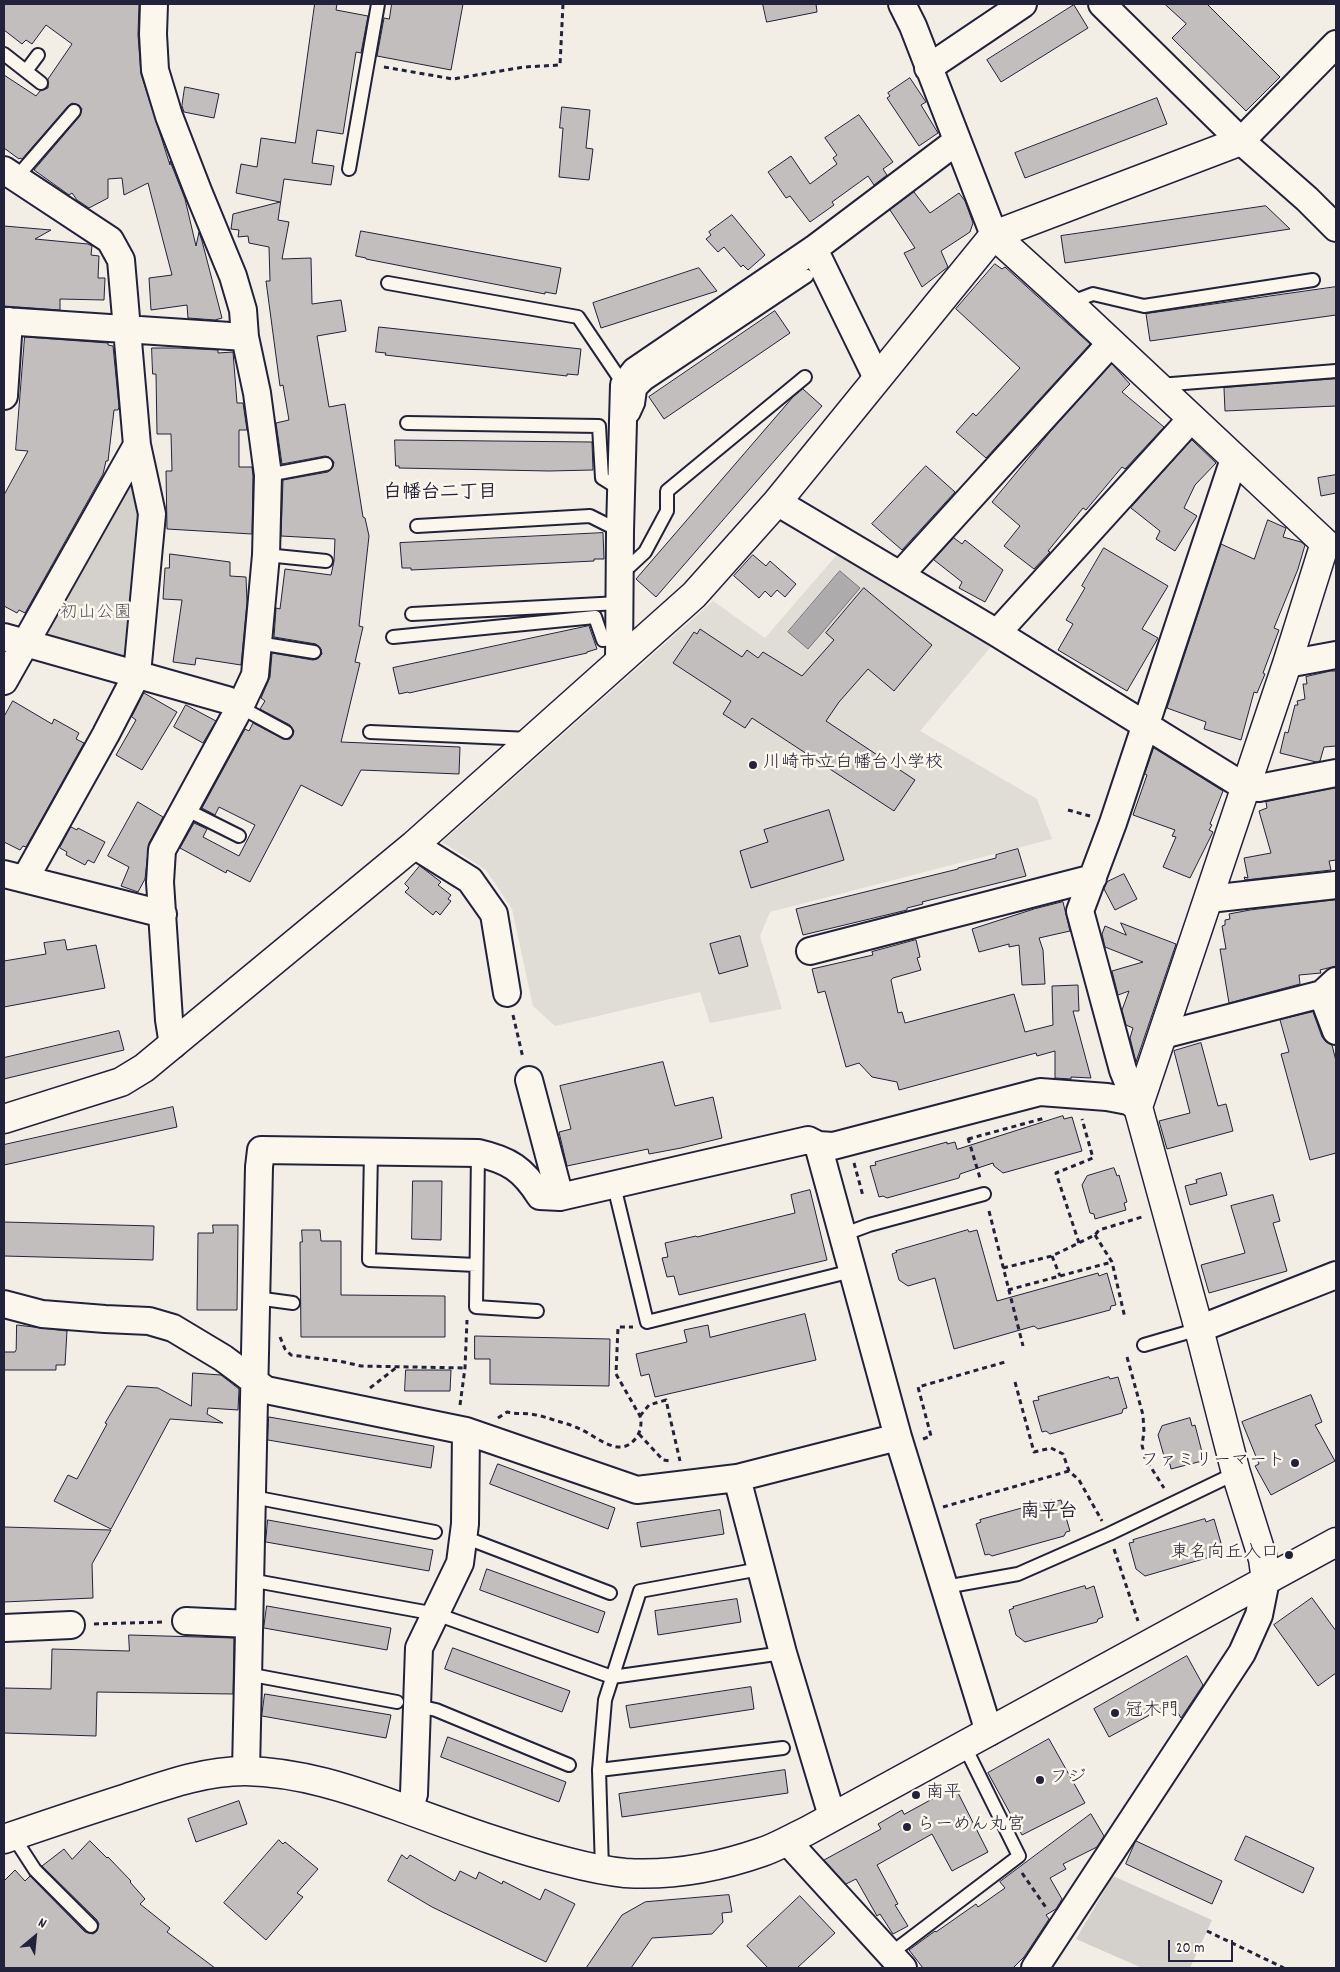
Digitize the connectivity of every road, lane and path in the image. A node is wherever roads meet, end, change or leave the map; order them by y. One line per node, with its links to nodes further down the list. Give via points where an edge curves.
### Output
1 (154, 4): 28 (street, via 156,70 169,116 233,276 243,310)
2 (378, 4): 10 (lane)
3 (563, 4): 10 (path, via 560,65 524,67 453,79)
4 (902, 4): 11 (street)
5 (1023, 4): 11 (street)
6 (1102, 4): 16 (street)
7 (1336, 44): 16 (street)
8 (4, 54): 12 (lane)
9 (38, 55): 12 (lane)
10 (368, 64): 17 (lane)
11 (928, 68): 15 (street)
12 (26, 71): 13 (lane)
13 (41, 83)
14 (74, 111): 18 (lane)
15 (957, 141): 20 (street); 21 (street)
16 (1241, 141): 19 (street); 20 (street)
17 (350, 169)
18 (10, 174): 27 (street, via 110,240 121,260)
19 (1336, 228)
20 (994, 235): 25 (street); 32 (street)
21 (814, 249): 32 (street); 33 (street, via 635,371)
22 (807, 276): 36 (lane, via 648,383 640,390 633,415)
23 (1313, 280): 25 (lane, via 1144,306 1093,294)
24 (388, 283): 33 (lane, via 578,317)
25 (1069, 302): 29 (street)
26 (6, 321): 27 (street); 35 (street)
27 (128, 330): 28 (street); 39 (street)
28 (245, 338): 42 (street, via 257,393)
29 (1111, 343): 34 (street); 51 (street)
30 (1336, 371): 34 (lane)
31 (805, 377): 50 (lane, via 667,491 668,511 645,552 630,566)
32 (877, 378): 44 (street)
33 (624, 385): 36 (street)
34 (1156, 386): 37 (street)
35 (4, 396)
36 (623, 418): 43 (street)
37 (1192, 418): 40 (street); 54 (street)
38 (407, 424): 43 (lane, via 598,426 602,478)
39 (137, 445): 56 (street); 62 (street, via 152,514)
40 (1234, 459): 47 (street); 65 (street)
41 (326, 464): 42 (lane)
42 (268, 475): 48 (street)
43 (621, 490): 46 (street)
44 (777, 502): 51 (street); 58 (street, via 694,595)
45 (417, 526): 46 (lane, via 590,516)
46 (620, 531): 50 (street)
47 (1330, 542): 61 (street)
48 (266, 555): 49 (lane); 57 (street)
49 (326, 561)
50 (619, 569): 52 (street)
51 (900, 575): 54 (street)
52 (619, 603): 53 (lane); 58 (street)
53 (412, 614)
54 (997, 633): 65 (street)
55 (393, 636): 58 (lane, via 595,617 603,640)
56 (14, 640): 62 (street); 63 (street)
57 (258, 643): 59 (lane); 64 (street, via 255,675)
58 (619, 649): 68 (street)
59 (314, 652)
60 (1336, 655): 61 (street)
61 (1287, 664): 70 (street)
62 (137, 674): 64 (street, via 227,700); 74 (street, via 106,734)
63 (4, 681)
64 (240, 707): 66 (lane); 71 (street)
65 (1144, 726): 70 (street); 75 (street)
66 (286, 732)
67 (370, 732): 68 (lane)
68 (532, 739): 73 (street)
69 (1336, 774): 70 (street, via 1259,788)
70 (1246, 787): 77 (street)
71 (185, 809): 72 (lane); 78 (street, via 162,850)
72 (239, 836)
73 (414, 845): 81 (street, via 470,880 494,914); 84 (street)
74 (14, 876): 78 (street)
75 (1093, 878): 79 (street); 86 (street, via 1080,911 1123,1070)
76 (1336, 885): 77 (street)
77 (1209, 899): 83 (street)
78 (162, 914): 84 (street)
79 (810, 951)
80 (1329, 988): 82 (street); 83 (street)
81 (507, 993): 85 (path)
82 (1336, 1031)
83 (1163, 1034): 86 (street)
84 (173, 1045): 90 (street, via 120,1082)
85 (529, 1080): 97 (street)
86 (1138, 1106): 87 (street, via 1107,1097 1040,1092); 117 (street)
87 (962, 1112): 91 (path); 92 (street, via 849,1143)
88 (1080, 1113): 101 (path, via 1093,1158 1056,1173)
89 (1052, 1116): 91 (path)
90 (4, 1118)
91 (968, 1139): 96 (path)
92 (818, 1145): 95 (street, via 808,1140); 99 (street)
93 (371, 1151): 94 (street); 104 (lane, via 369,1260); 110 (street, via 261,1150)
94 (478, 1153): 97 (street, via 514,1166 528,1178 540,1196); 104 (lane)
95 (614, 1186): 97 (street); 116 (lane)
96 (984, 1194): 99 (lane); 105 (path)
97 (560, 1197)
98 (1140, 1209): 100 (path, via 1142,1217 1099,1230)
99 (842, 1235): 106 (street)
100 (1095, 1235): 101 (path); 103 (path)
101 (1079, 1243): 102 (path)
102 (1052, 1256): 105 (path); 108 (path)
103 (1112, 1262): 108 (path); 115 (path)
104 (476, 1265): 113 (lane)
105 (1003, 1268): 109 (path)
106 (852, 1271): 116 (lane); 131 (street)
107 (1336, 1274): 117 (street)
108 (1060, 1276): 109 (path)
109 (1008, 1290): 119 (path)
110 (256, 1298): 111 (lane); 124 (street)
111 (287, 1302): 122 (path, via 280,1338 291,1355 361,1366)
112 (4, 1304): 124 (street, via 42,1314 149,1321 173,1328)
113 (476, 1307): 114 (lane); 123 (path, via 467,1319)
114 (537, 1310)
115 (1125, 1318)
116 (647, 1322): 127 (path, via 637,1327 618,1327 616,1374)
117 (1199, 1330): 118 (lane); 135 (street)
118 (1144, 1345)
119 (1023, 1346)
120 (1127, 1357): 138 (path, via 1143,1415 1145,1458)
121 (1005, 1362): 131 (path, via 918,1387 931,1436)
122 (397, 1367): 123 (path); 126 (path)
123 (465, 1368): 129 (path)
124 (254, 1381): 129 (street, via 266,1390); 137 (street)
125 (1015, 1382): 134 (path, via 1034,1452 1050,1448 1063,1454)
126 (368, 1389)
127 (640, 1416): 130 (path); 130 (path, via 649,1405 666,1400 681,1465 663,1460)
128 (497, 1418): 132 (path, via 507,1412 530,1414 582,1430)
129 (463, 1420): 136 (street, via 638,1490); 142 (street)
130 (639, 1434): 132 (path, via 624,1446)
131 (908, 1439): 136 (street); 147 (street)
132 (611, 1447): 133 (path)
133 (607, 1452)
134 (1069, 1472): 139 (path); 141 (path, via 1078,1480)
135 (1236, 1473): 138 (lane); 146 (street, via 1264,1559)
136 (737, 1478): 144 (street)
137 (253, 1497): 140 (lane); 145 (street)
138 (1176, 1503): 141 (lane)
139 (938, 1509)
140 (435, 1532)
141 (1109, 1534): 147 (lane, via 1018,1574); 151 (path)
142 (464, 1537): 148 (lane); 149 (street, via 460,1563)
143 (1336, 1542): 146 (street)
144 (760, 1568): 155 (street); 157 (lane, via 640,1591)
145 (250, 1580): 149 (lane); 153 (street)
146 (1266, 1580): 159 (street); 172 (street, via 1259,1615 1242,1652)
147 (945, 1587): 159 (street)
148 (610, 1593)
149 (436, 1614): 157 (lane); 158 (street, via 419,1648)
150 (186, 1621): 152 (path); 153 (street)
151 (1138, 1621)
152 (71, 1624): 154 (street)
153 (249, 1624): 156 (street)
154 (4, 1628)
155 (782, 1653): 157 (lane); 166 (street)
156 (247, 1674): 158 (lane); 164 (street)
157 (612, 1677): 163 (lane, via 605,1700)
158 (408, 1704): 162 (lane, via 436,1710); 165 (street, via 414,1794)
159 (989, 1732): 160 (street)
160 (964, 1745): 166 (street); 169 (lane, via 1019,1856)
161 (783, 1748): 163 (lane)
162 (569, 1765)
163 (600, 1770): 170 (lane)
164 (246, 1771): 165 (street, via 314,1779); 167 (street, via 217,1772 180,1780)
165 (409, 1810): 170 (street, via 532,1854)
166 (832, 1816): 168 (street)
167 (8, 1837): 171 (lane, via 35,1870)
168 (787, 1841): 170 (street, via 764,1852 723,1864 681,1871 642,1873); 174 (street)
169 (1014, 1860): 172 (path); 174 (lane)
170 (602, 1869)
171 (90, 1926)
172 (1062, 1928): 175 (street)
173 (1207, 1931): 176 (path)
174 (896, 1961)
175 (1035, 1968)
176 (1284, 1968)

